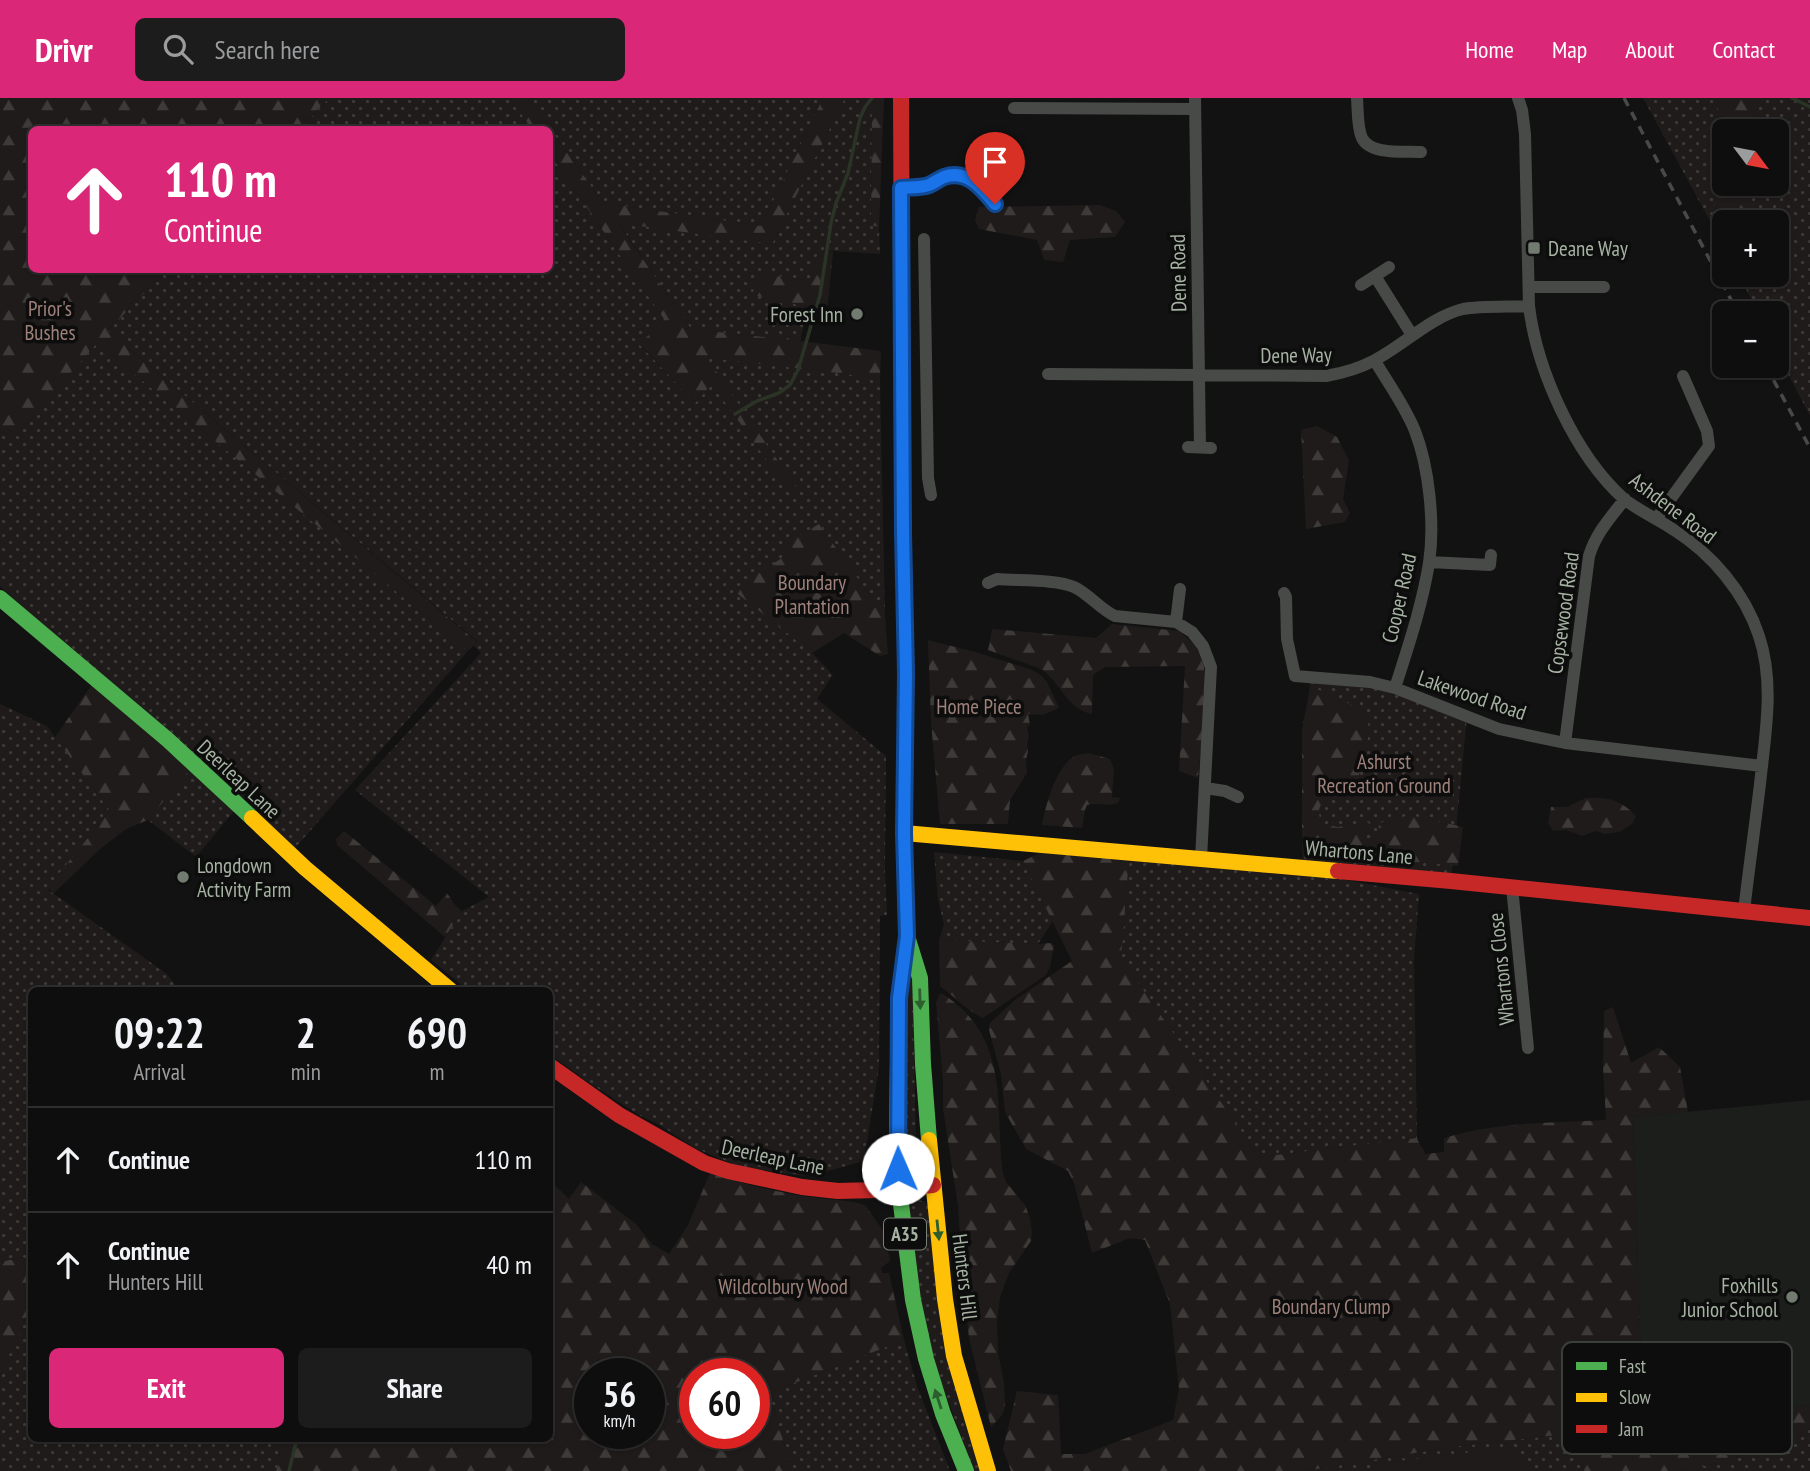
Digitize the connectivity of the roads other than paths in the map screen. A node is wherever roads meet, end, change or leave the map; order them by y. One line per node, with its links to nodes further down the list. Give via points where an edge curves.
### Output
1 (901, 98): 7 (main road, A35)
2 (1357, 98): 6 (street, via 1366,145)
3 (1518, 98): 13 (street, Ashdene Road, via 1525,134)
4 (1195, 104): 5 (street); 21 (street, Dene Road)
5 (1014, 108)
6 (1421, 152)
7 (901, 188): 8 (street, via 962,176 973,180); 19 (main road, A35)
8 (995, 204)
9 (924, 239): 18 (street)
10 (1389, 267): 11 (street)
11 (1375, 276): 12 (street); 16 (street)
12 (1361, 285)
13 (1530, 287): 14 (street); 15 (street, Ashdene Road)
14 (1604, 288)
15 (1529, 306): 16 (street, Dene Way, via 1464,309); 25 (street, Ashdene Road, via 1539,355 1559,406 1578,442)
16 (1412, 335): 17 (street, Dene Way)
17 (1375, 361): 21 (street, Dene Way, via 1326,376); 27 (street, Cooper Road, via 1412,423 1424,456)
18 (926, 370): 19 (street); 24 (street)
19 (902, 371): 39 (main road, A35)
20 (1048, 374): 21 (street, Dene Way)
21 (1199, 374): 23 (street, Dene Road)
22 (1683, 376): 26 (street, via 1709,446)
23 (1200, 447)
24 (931, 495)
25 (1625, 499): 26 (street, Ashdene Road); 35 (street, Copsewood Road, via 1594,540 1589,556)
26 (1656, 519): 36 (street, Ashdene Road, via 1717,567 1754,621 1767,679)
27 (1429, 562): 28 (street); 34 (street, Cooper Road)
28 (1490, 564)
29 (988, 583): 33 (street, via 997,579 1062,584 1076,588 1115,616)
30 (1180, 589): 33 (street)
31 (1284, 593): 34 (street, Lakewood Road, via 1295,676)
32 (0, 598): 45 (main road, Deerleap Lane)
33 (1176, 622): 37 (street, via 1198,639 1211,667)
34 (1395, 688): 35 (street, Lakewood Road, via 1499,729)
35 (1565, 743): 36 (street, Lakewood Road)
36 (1762, 766): 42 (street, Ashdene Road)
37 (1205, 788): 38 (street); 40 (street)
38 (1238, 797)
39 (904, 833): 40 (main road, Whartons Lane); 44 (main road, Hunters Hill / A35)
40 (1201, 859): 41 (main road, Whartons Lane)
41 (1512, 887): 42 (main road, Whartons Lane); 46 (street, Whartons Close)
42 (1744, 911): 43 (main road, Whartons Lane)
43 (1810, 918)
44 (907, 936): 48 (main road, Hunters Hill / A35, one-way to 48, via 919,978); 49 (main road, A35, via 899,998)
45 (446, 987)
46 (1528, 1048)
47 (553, 1068): 49 (main road, Deerleap Lane, via 619,1115 704,1163 802,1187 838,1191)
48 (933, 1185): 49 (main road, Deerleap Lane); 51 (main road, Hunters Hill / A35, one-way to 51, via 954,1356)
49 (898, 1188): 50 (main road, A35, one-way to 49, via 926,1359)
50 (966, 1471)
51 (988, 1471)

